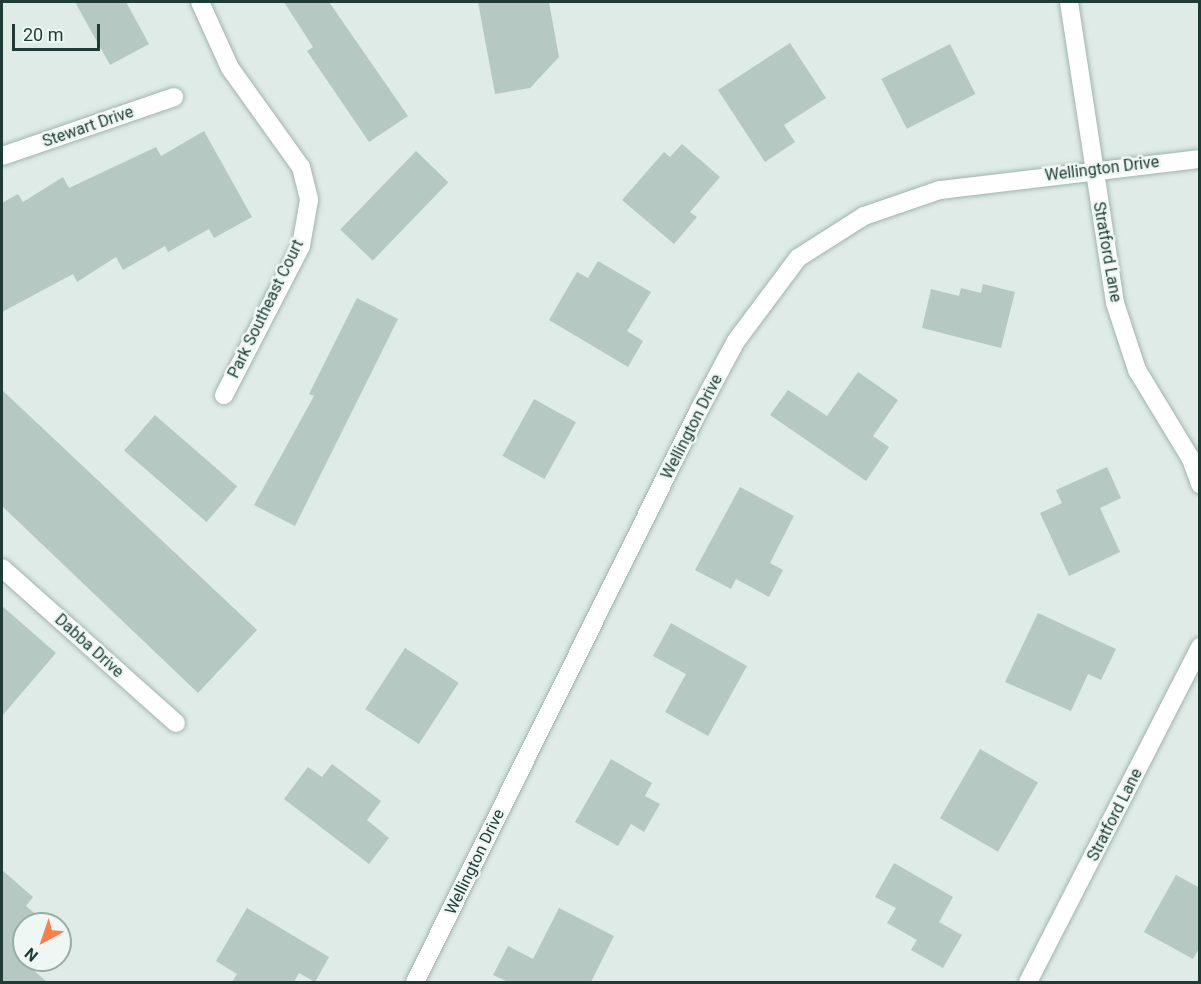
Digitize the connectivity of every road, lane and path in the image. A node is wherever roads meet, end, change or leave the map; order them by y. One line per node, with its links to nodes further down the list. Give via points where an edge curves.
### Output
1 (200, 2): 7 (street, Park Southeast Court, via 230,68 301,167 309,200 301,246)
2 (1069, 2): 6 (street, Stratford Lane)
3 (174, 97): 4 (street, Stewart Drive)
4 (2, 156)
5 (1200, 159): 6 (street, Wellington Drive)
6 (1093, 169): 8 (street, Stratford Lane, via 1115,303 1137,370 1191,459); 12 (street, Wellington Drive, via 940,190 864,216 798,258 764,299 699,410)
7 (224, 395)
8 (1200, 484)
9 (2, 568): 11 (street, Dabba Drive)
10 (1200, 647): 13 (street, Stratford Lane)
11 (176, 723)
12 (415, 982)
13 (1028, 982)

